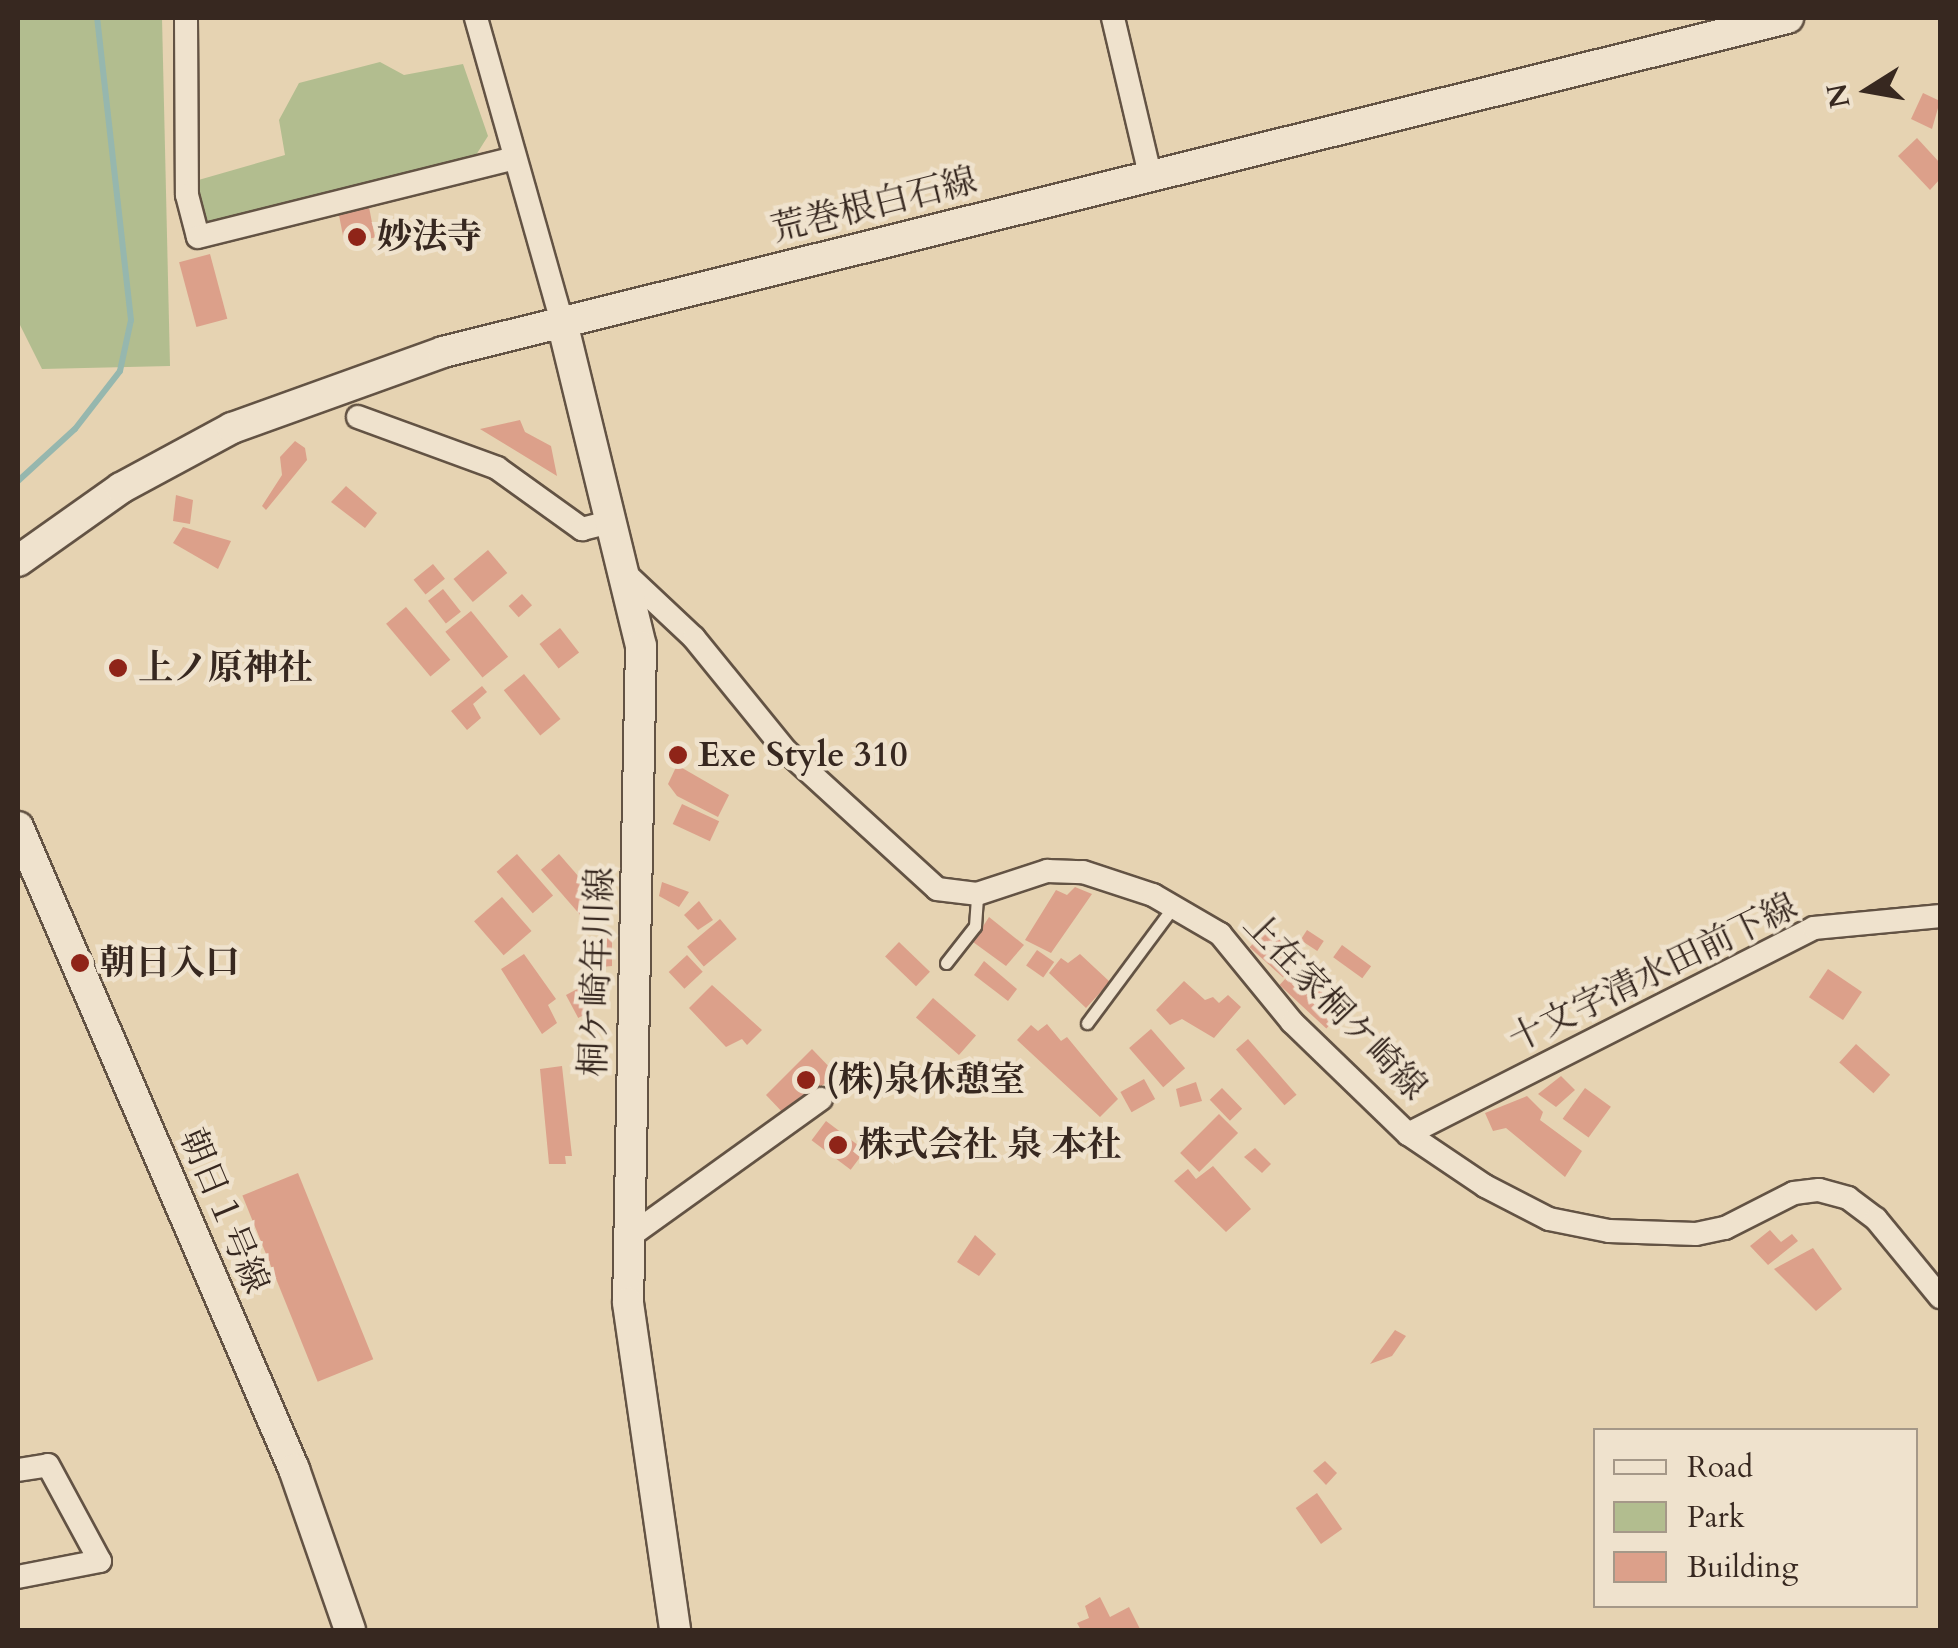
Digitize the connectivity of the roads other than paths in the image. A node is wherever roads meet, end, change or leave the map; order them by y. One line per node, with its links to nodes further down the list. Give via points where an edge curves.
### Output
1 (186, 18): 5 (street, via 186,195 198,237)
2 (476, 18): 5 (street)
3 (1113, 18): 6 (street)
4 (1788, 18): 6 (street, 荒巻根白石線)
5 (512, 160): 7 (street)
6 (1150, 175): 7 (street, 荒巻根白石線)
7 (562, 322): 9 (street, 桐ケ崎年川線); 10 (street, 荒巻根白石線, via 288,402 121,488)
8 (358, 417): 9 (street, via 497,468 582,530)
9 (614, 521): 11 (street, 桐ケ崎年川線)
10 (18, 561)
11 (627, 575): 13 (street, via 694,638 785,750 826,788 937,888); 20 (street, 桐ケ崎年川線, via 644,719)
12 (18, 826): 24 (street, 朝日１号線, via 294,1468)
13 (977, 894): 14 (street, 上在家桐ケ崎線, via 1047,871 1083,872); 16 (lane, via 975,926)
14 (1174, 906): 17 (lane); 19 (street, 上在家桐ケ崎線, via 1220,934 1292,1022)
15 (1940, 916): 19 (street, 十文字清水田前下線, via 1814,928)
16 (946, 964)
17 (1088, 1022)
18 (821, 1100): 20 (street)
19 (1408, 1134): 21 (street, 上在家桐ケ崎線, via 1444,1162 1549,1218 1609,1231 1696,1234 1725,1228 1794,1193 1819,1190 1848,1198 1925,1272)
20 (626, 1239): 25 (street, 桐ケ崎年川線, via 636,1379)
21 (1940, 1297)
22 (18, 1470): 23 (street, via 48,1465 100,1561)
23 (18, 1577)
24 (350, 1630)
25 (675, 1630)

